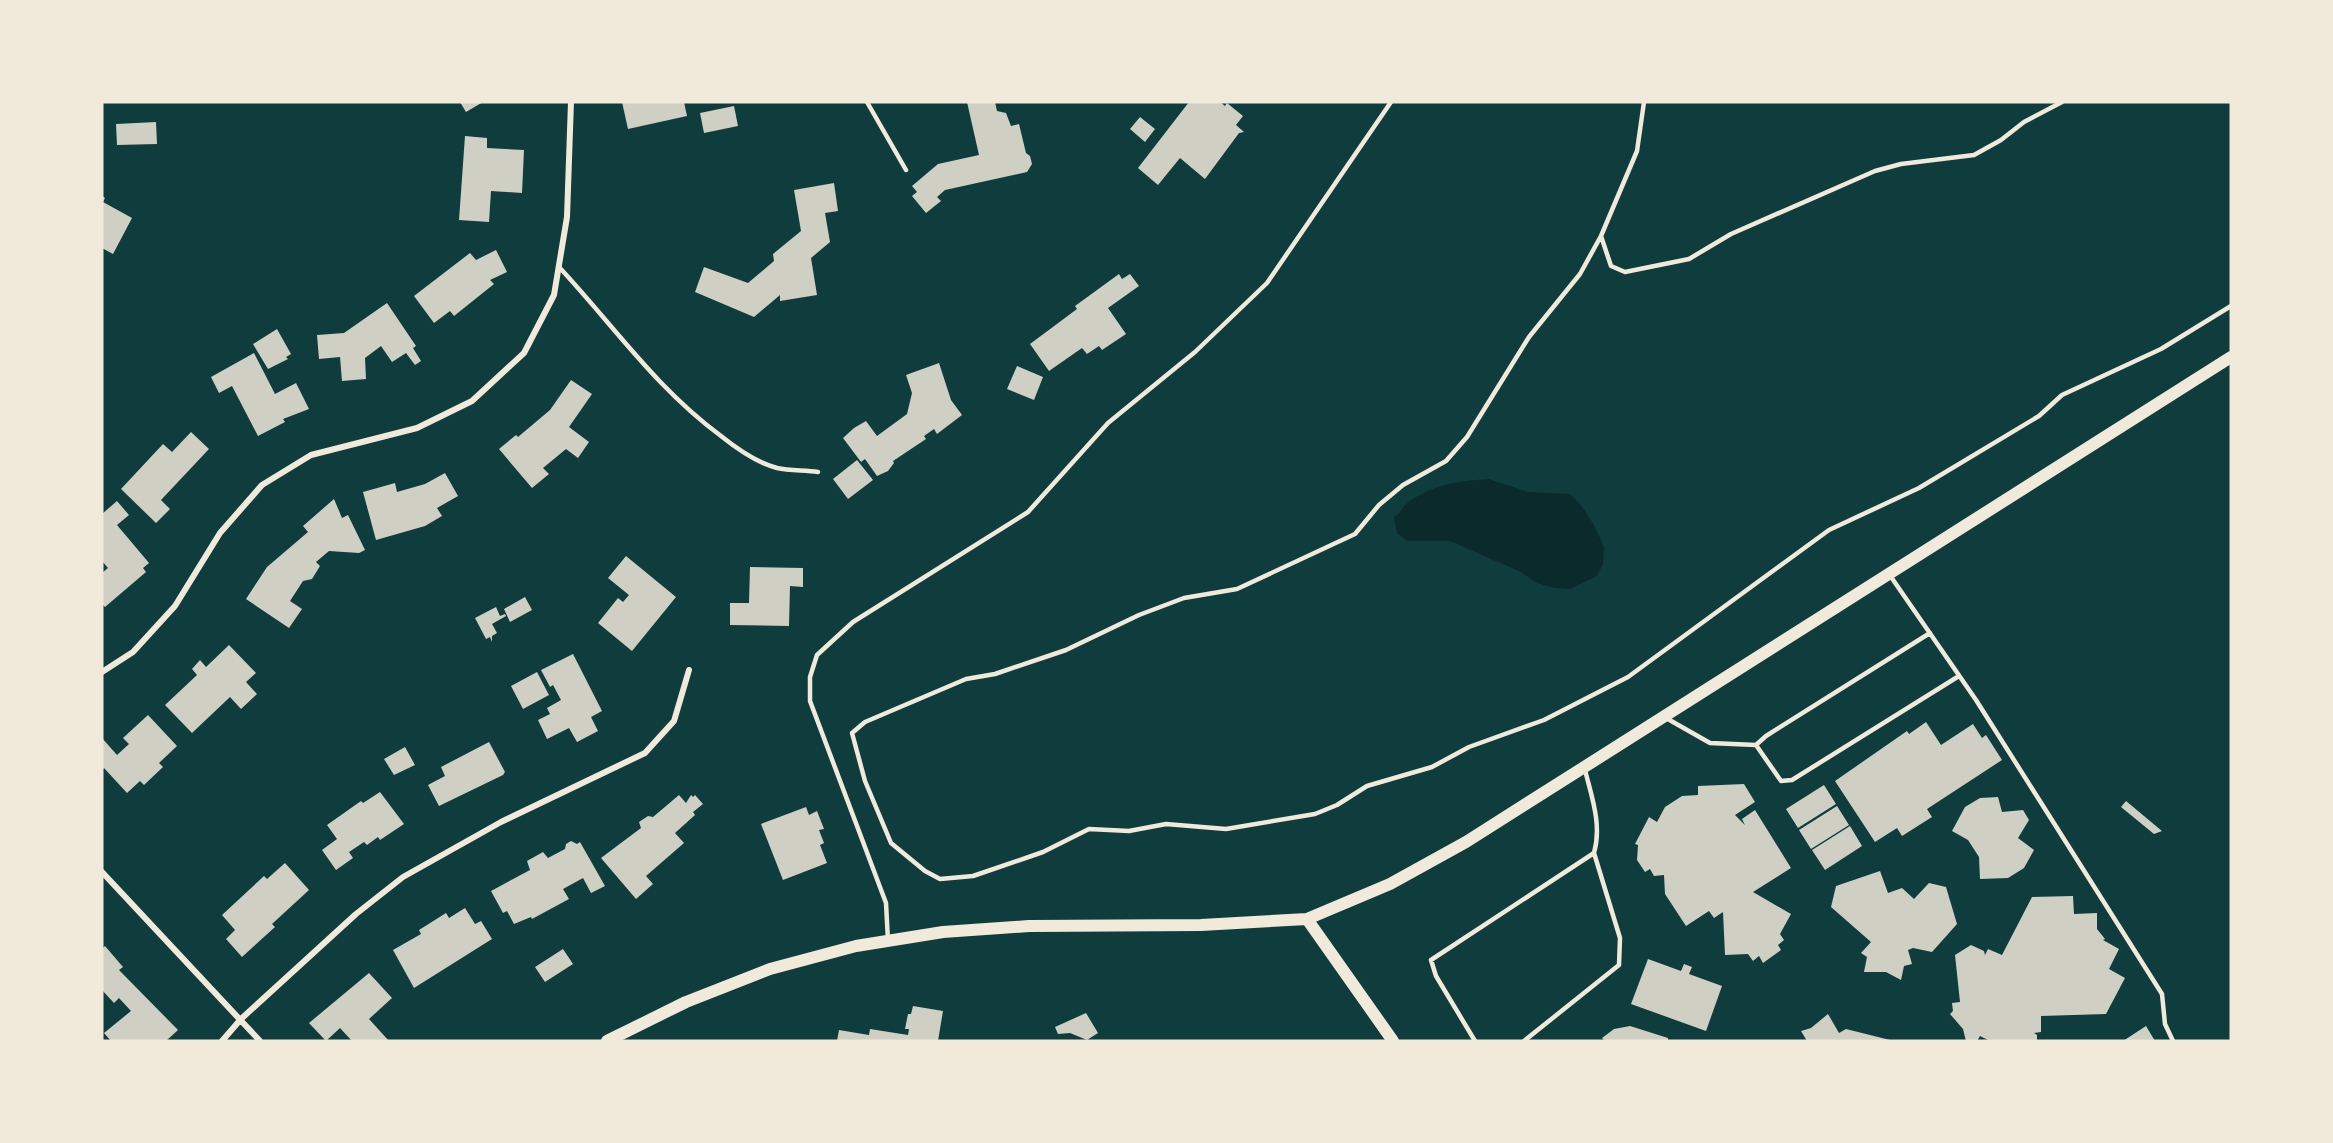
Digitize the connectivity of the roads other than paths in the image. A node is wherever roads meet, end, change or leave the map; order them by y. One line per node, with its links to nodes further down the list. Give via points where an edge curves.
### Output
1 (571, 102): 8 (street, via 567,217)
2 (867, 102): 6 (lane)
3 (1391, 102): 23 (lane, via 1267,284 1195,351 1108,423 1028,512 853,622 817,655 810,677 810,701 886,903)
4 (1644, 102): 7 (lane, via 1637,151)
5 (2062, 102): 7 (lane, via 1974,155 1875,171 1731,234 1689,259 1625,272 1611,266)
6 (906, 170)
7 (1601, 236): 9 (lane, via 1580,274 1529,337 1467,437 1446,461 1403,485 1379,505 1355,534 1237,588 1184,598 1066,650 995,674 966,679 865,722 852,733 865,782 891,843 940,879 983,873 1043,852 1089,829 1129,831 1166,824 1226,829 1315,814 1367,786 1432,767 1469,747 1544,720 1628,677 1829,530 1919,488 2040,416 2062,395 2175,342)
8 (559, 267): 11 (lane, via 641,364 692,415 738,450 776,468); 15 (street, via 554,295 524,353 472,401 417,428 311,455 262,484 220,533 175,606 133,652)
9 (2231, 306)
10 (2231, 357): 12 (main road)
11 (818, 472)
12 (1889, 574): 13 (lane); 17 (main road)
13 (1930, 633): 16 (lane); 18 (lane)
14 (689, 670): 24 (street, via 674,722 645,753 501,822 403,877 356,914)
15 (102, 672)
16 (1959, 676): 18 (lane, via 1792,780 1781,781); 31 (lane, via 2162,994 2165,1024)
17 (1664, 717): 18 (lane, via 1710,742); 19 (main road)
18 (1756, 745)
19 (1584, 767): 20 (lane, via 1598,820); 22 (main road, via 1430,864)
20 (1594, 853): 29 (lane, via 1431,960 1436,976); 30 (lane, via 1620,938 1618,965)
21 (102, 872): 24 (street)
22 (1307, 919): 23 (main road, via 1201,926 1029,926 943,932); 26 (main road)
23 (888, 941): 25 (main road, via 770,969 686,1002)
24 (241, 1019): 27 (street); 28 (street)
25 (613, 1040)
26 (1390, 1040)
27 (222, 1041)
28 (260, 1041)
29 (1475, 1041)
30 (1524, 1041)
31 (2173, 1041)

